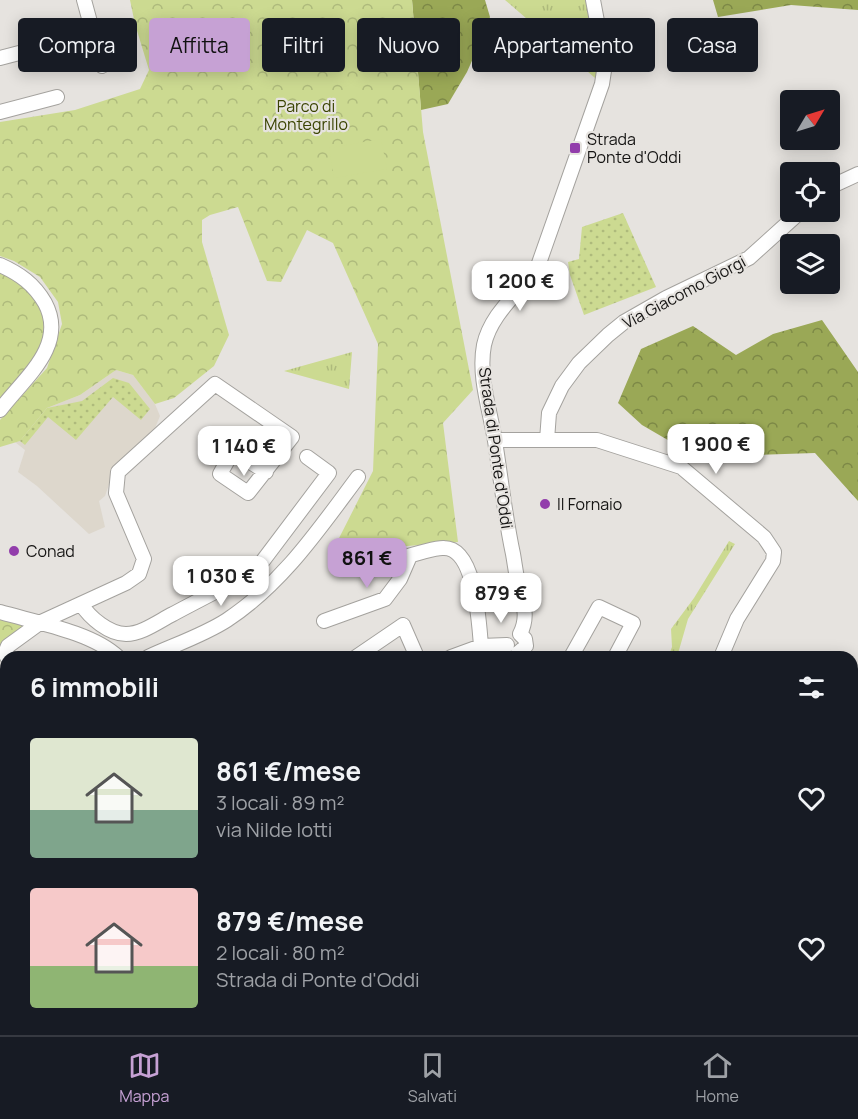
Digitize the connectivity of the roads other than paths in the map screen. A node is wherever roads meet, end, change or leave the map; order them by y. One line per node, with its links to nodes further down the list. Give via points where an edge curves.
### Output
1 (84, 0): 3 (street)
2 (594, 0): 13 (street, Strada di Ponte d'Oddi, via 605,64 602,84 538,266 504,306 484,345 484,383)
3 (89, 18)
4 (18, 53): 5 (street)
5 (0, 58)
6 (57, 97): 7 (street)
7 (0, 112)
8 (858, 174): 9 (street)
9 (840, 182)
10 (789, 222): 14 (street, Via Giacomo Giorgi, via 749,258 666,298 608,335 562,386 549,413)
11 (0, 265): 12 (street, via 34,286 50,312 52,328 50,344 38,365)
12 (0, 410)
13 (495, 440): 14 (street); 32 (street, Strada di Ponte d'Oddi, via 526,611 520,634 507,641)
14 (547, 440): 35 (street, via 597,440 681,467 764,537 774,552 773,561 737,619)
15 (307, 458): 20 (street, via 329,473 251,573 147,628 128,634 100,624)
16 (266, 472): 20 (street, via 292,437 214,384 118,472 116,493 144,560 139,574)
17 (358, 477): 27 (street, via 297,558 269,588 226,621)
18 (410, 556): 19 (street); 22 (street, via 385,599); 24 (street, via 445,548 460,556 471,578)
19 (386, 563)
20 (81, 604): 23 (street)
21 (0, 612): 23 (street)
22 (324, 621)
23 (40, 622): 25 (street); 26 (street)
24 (481, 646): 30 (street); 31 (street)
25 (6, 651)
26 (112, 651)
27 (161, 651)
28 (365, 651): 29 (street, via 403,625)
29 (414, 651)
30 (467, 651)
31 (508, 651)
32 (513, 651)
33 (574, 651): 34 (street, via 599,607 633,623)
34 (618, 651)
35 (724, 651)

